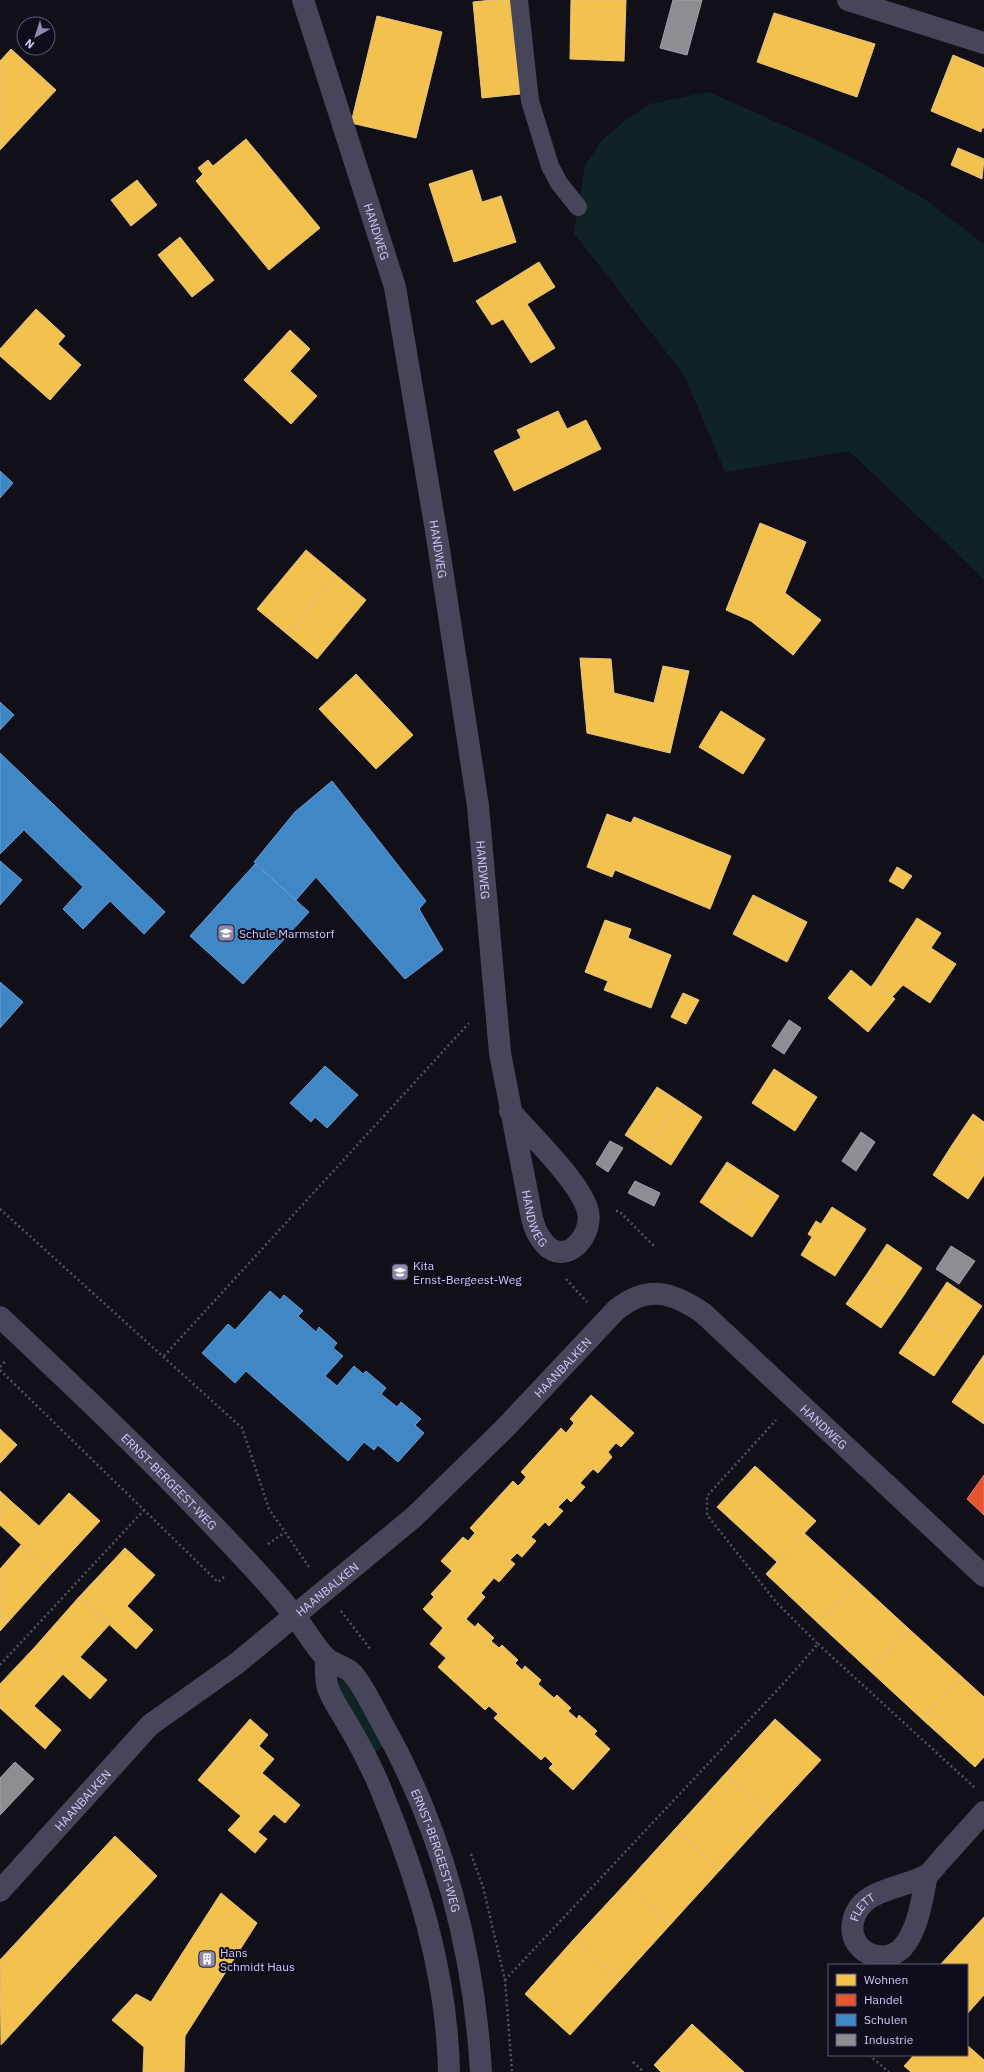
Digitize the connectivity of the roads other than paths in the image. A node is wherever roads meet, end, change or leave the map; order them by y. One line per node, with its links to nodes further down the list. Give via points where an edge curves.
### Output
1 (303, 0): 6 (street, HANDWEG, via 395,287 438,543 478,806 500,1053)
2 (519, 0): 5 (lane, via 530,101 550,166)
3 (848, 0): 4 (street)
4 (984, 43)
5 (578, 208)
6 (510, 1111): 6 (street, HANDWEG, via 536,1230 550,1248 561,1252 572,1250 586,1232 589,1219 587,1208 563,1171)
7 (656, 1293): 9 (street, HANDWEG, via 682,1299 703,1313); 10 (street, HAANBALKEN, via 624,1303 449,1484 375,1550)
8 (0, 1317): 10 (street, ERNST-BERGEEST-WEG, via 143,1452 246,1560)
9 (984, 1576)
10 (294, 1615): 11 (street, ERNST-BERGEEST-WEG); 14 (street, HAANBALKEN, via 236,1664 150,1725)
11 (326, 1658): 15 (street, via 327,1688 378,1783 416,1882 438,1974 446,2022); 16 (street, ERNST-BERGEEST-WEG, via 352,1673 372,1705 410,1779 429,1826 456,1906 469,1964 477,2014)
12 (984, 1812): 13 (street)
13 (927, 1875)
14 (0, 1891)
15 (449, 2072)
16 (481, 2072)

